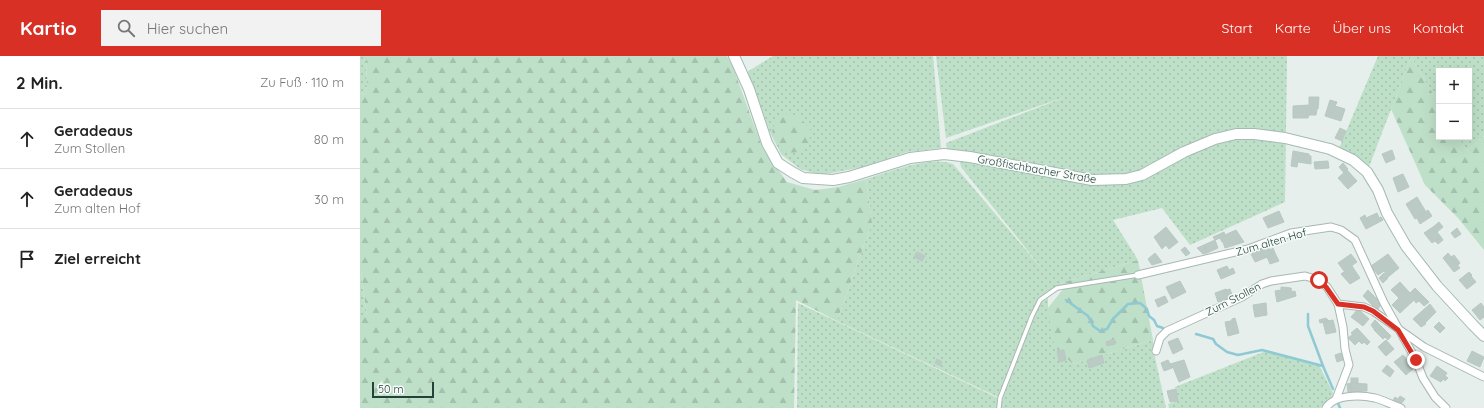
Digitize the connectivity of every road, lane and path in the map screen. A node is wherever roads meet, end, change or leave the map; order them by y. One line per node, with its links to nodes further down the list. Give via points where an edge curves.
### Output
1 (734, 56): 5 (main road, Großfischbacher Straße, via 749,89 767,143 778,162 802,178 833,180 910,158 944,154 970,156 1092,180 1126,179 1150,172 1184,152 1215,139 1236,134 1285,138 1330,150 1353,160 1367,172 1406,246 1437,286)
2 (1138, 275): 4 (street, Zum alten Hof, via 1248,249 1292,233 1331,227 1342,230 1355,240); 9 (lane, via 1057,288 1040,300 1000,398)
3 (1338, 304): 4 (street, via 1364,307); 6 (street, Zum Stollen, via 1319,280 1305,276 1271,281 1242,298 1167,330 1160,338); 8 (street, Zum Stollen, via 1349,365)
4 (1398, 330): 7 (street, via 1424,347); 12 (street, Zum alten Hof, via 1416,360 1423,378 1435,397)
5 (1484, 336)
6 (1156, 351)
7 (1484, 377)
8 (1336, 399): 10 (street, via 1328,403); 11 (street, via 1350,396 1374,398)
9 (999, 408)
10 (1326, 408)
11 (1401, 408)
12 (1446, 408)

